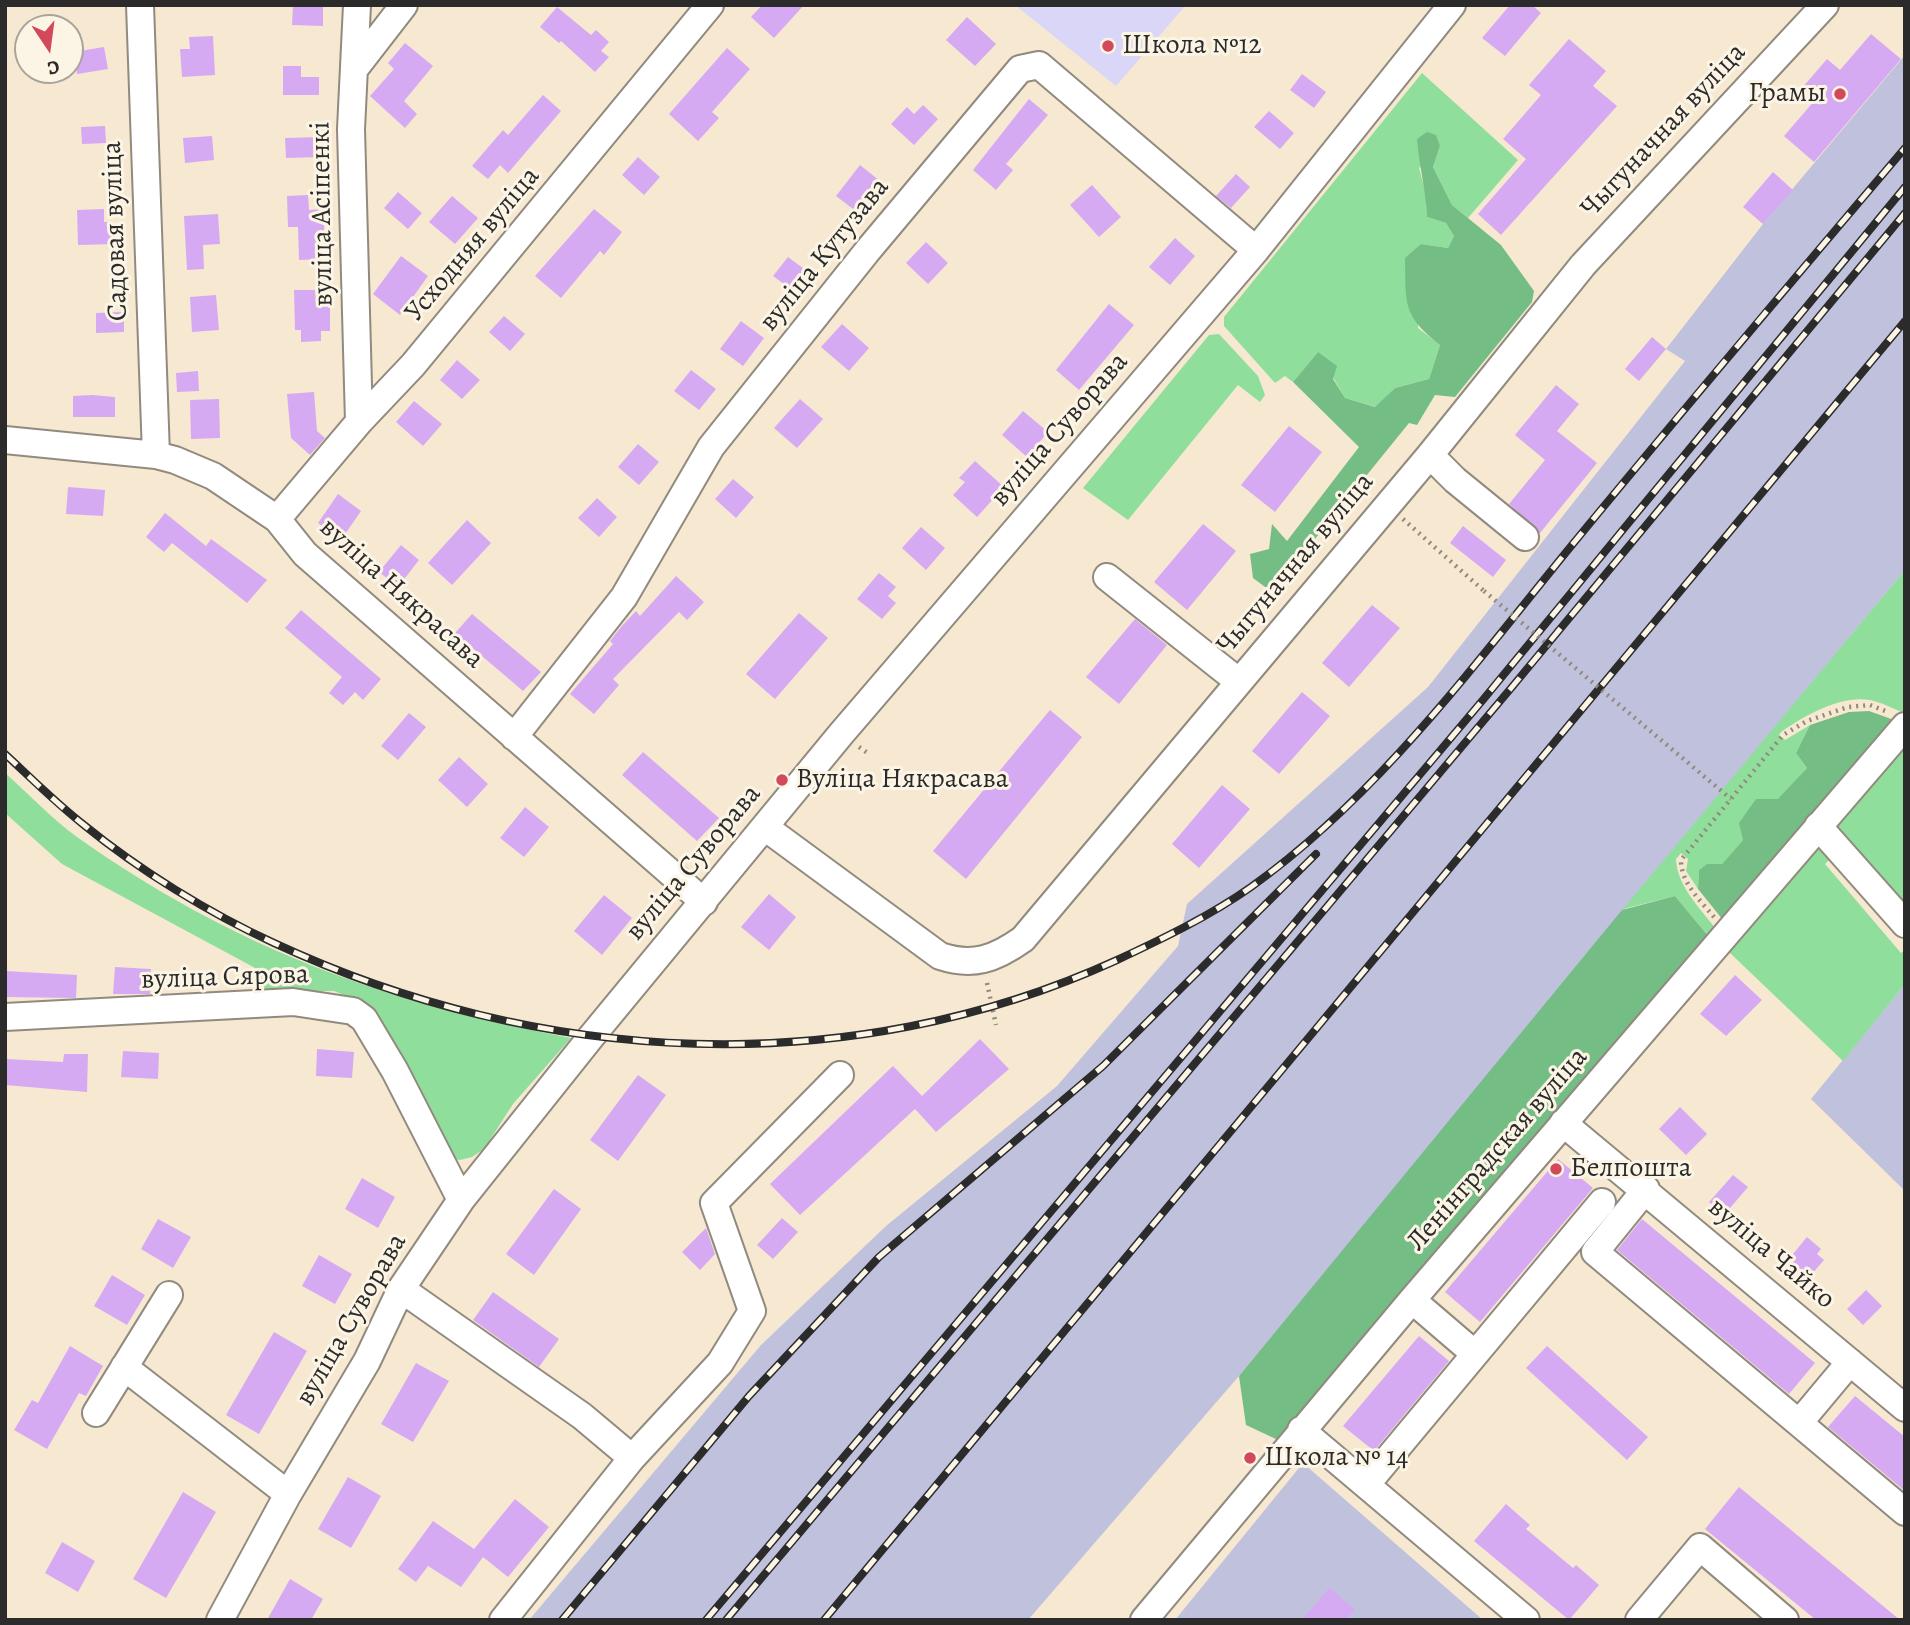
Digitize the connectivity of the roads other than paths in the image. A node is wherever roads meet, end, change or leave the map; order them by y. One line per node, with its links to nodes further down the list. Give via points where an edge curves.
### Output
1 (139, 5): 11 (street, Садовая вуліца)
2 (357, 5): 7 (street, вуліца Асіпенкі)
3 (404, 5): 7 (street)
4 (710, 5): 9 (street, Усходняя вуліца, via 413,365)
5 (1452, 5): 8 (street, вуліца Суворава)
6 (1825, 5): 12 (street, Чыгуначная вуліца, via 1583,265)
7 (356, 67): 9 (street, вуліца Асіпенкі, via 352,129)
8 (1256, 250): 18 (street, вуліца Кутузава, via 1039,65 1020,69 711,447 624,597); 20 (street, вуліца Суворава)
9 (359, 422): 13 (street, Усходняя вуліца)
10 (5, 440): 11 (street, вуліца Някрасава)
11 (156, 455): 13 (street, вуліца Някрасава, via 213,476)
12 (1430, 455): 14 (street); 16 (street, Чыгуначная вуліца)
13 (277, 519): 18 (street, вуліца Някрасава, via 305,554)
14 (1525, 537)
15 (1107, 577): 16 (street)
16 (1238, 681): 20 (street, Чыгуначная вуліца, via 1023,939 982,961 960,962 940,956)
17 (1899, 720): 19 (street, Ленінградская вуліца)
18 (514, 737): 21 (street, вуліца Някрасава)
19 (1818, 826): 22 (street); 25 (street, Ленінградская вуліца)
20 (766, 828): 21 (street, вуліца Суворава)
21 (704, 902): 27 (street, вуліца Суворава)
22 (1905, 924)
23 (5, 1017): 27 (street, вуліца Сярова, via 293,1002 353,1010 364,1019 395,1071)
24 (841, 1076): 39 (street, via 714,1203 752,1311 720,1363)
25 (1563, 1123): 26 (street, вуліца Чайко); 31 (street, Ленінградская вуліца)
26 (1646, 1189): 33 (street, вуліца Чайко); 37 (street, via 1595,1252)
27 (461, 1200): 29 (street, вуліца Суворава)
28 (1602, 1202): 32 (street)
29 (401, 1289): 39 (street, via 582,1416); 41 (street, вуліца Суворава, via 367,1361)
30 (169, 1295): 34 (street)
31 (1412, 1300): 32 (street); 38 (street, Ленінградская вуліца)
32 (1475, 1354): 40 (street)
33 (1850, 1362): 35 (street, вуліца Чайко); 37 (street)
34 (124, 1367): 36 (street); 41 (street)
35 (1905, 1408)
36 (96, 1413)
37 (1798, 1423): 42 (street)
38 (1301, 1430): 40 (street); 45 (street, Ленінградская вуліца)
39 (632, 1458): 44 (street)
40 (1366, 1485): 46 (street)
41 (288, 1494): 43 (street, вуліца Суворава)
42 (1905, 1512)
43 (220, 1620)
44 (503, 1620)
45 (1144, 1620)
46 (1526, 1620)
47 (1639, 1620): 48 (street, via 1700,1547)
48 (1785, 1620)

